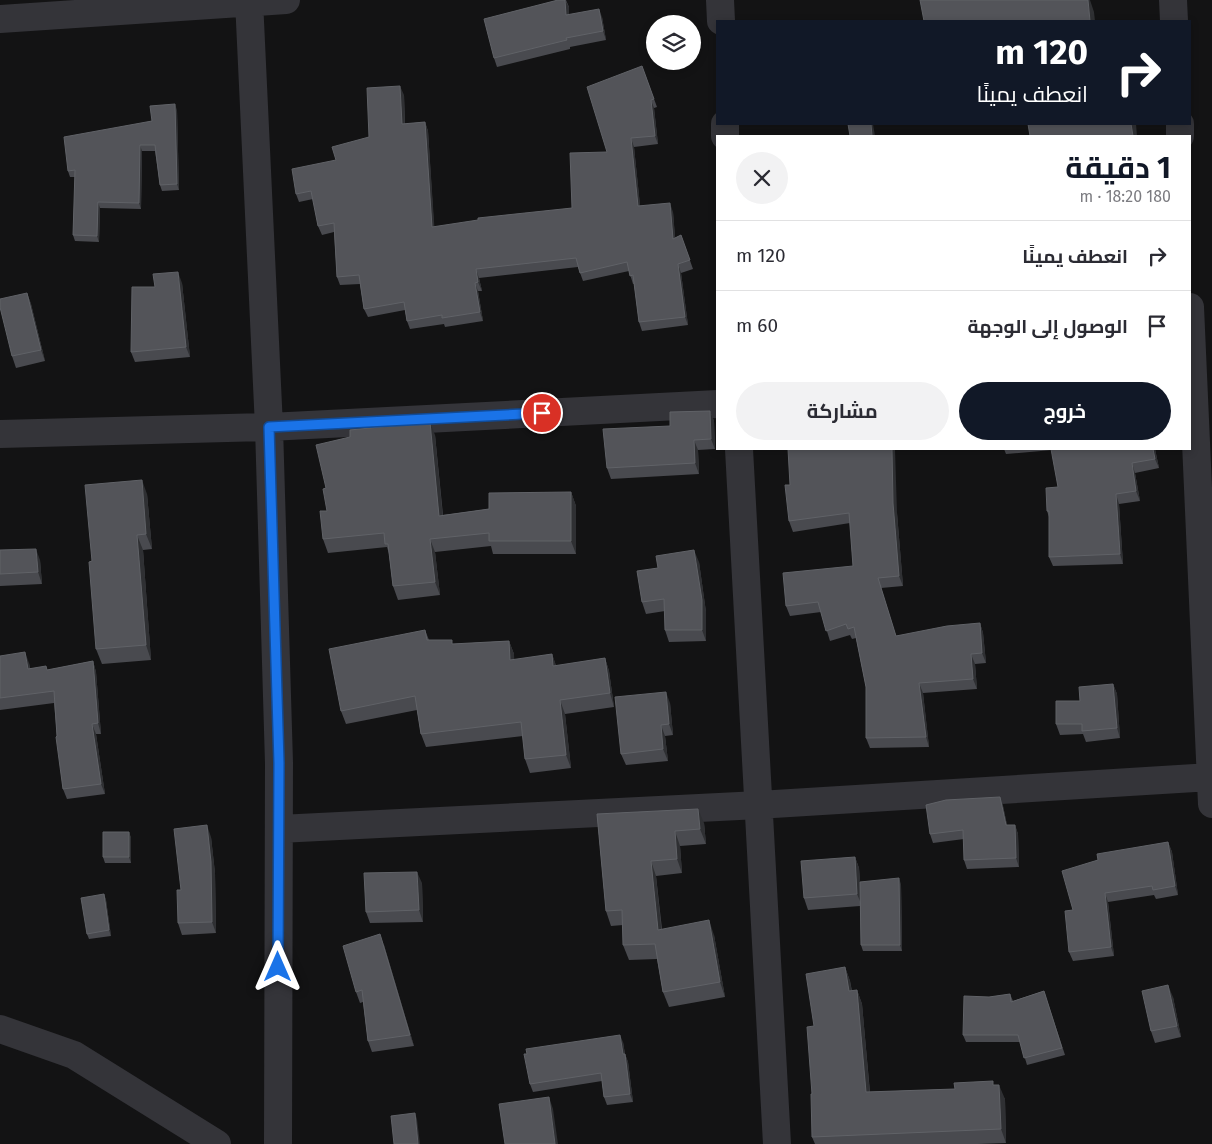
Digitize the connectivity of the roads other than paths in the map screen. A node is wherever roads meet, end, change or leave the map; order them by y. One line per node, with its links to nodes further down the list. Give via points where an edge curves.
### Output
1 (286, 0): 4 (street)
2 (720, 0): 6 (street)
3 (1172, 0): 7 (street)
4 (249, 1): 5 (street); 11 (street)
5 (0, 19)
6 (720, 20)
7 (1174, 20)
8 (1191, 315): 9 (street)
9 (1199, 379): 14 (street)
10 (716, 404): 11 (street)
11 (269, 427): 12 (street); 17 (street)
12 (0, 434)
13 (739, 450): 15 (street)
14 (1211, 777): 15 (street); 16 (street)
15 (759, 804): 17 (street); 21 (street)
16 (1212, 804)
17 (279, 829): 20 (street)
18 (0, 1029): 19 (street, via 74,1055)
19 (217, 1144)
20 (278, 1144)
21 (777, 1144)

